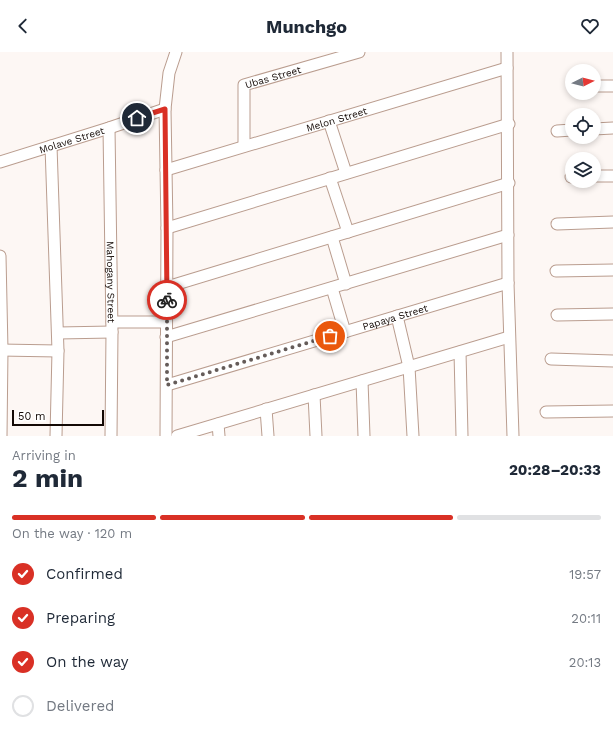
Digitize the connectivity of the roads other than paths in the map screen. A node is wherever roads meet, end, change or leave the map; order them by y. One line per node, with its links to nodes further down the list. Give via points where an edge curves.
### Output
1 (176, 52): 7 (street, via 169,73)
2 (359, 52): 16 (street, Ubas Street, via 244,85)
3 (508, 52): 4 (street)
4 (507, 68): 8 (street, Melon Street); 9 (street)
5 (601, 86): 6 (street)
6 (613, 86)
7 (165, 109): 10 (street, Molave Street); 18 (street)
8 (330, 121): 16 (street, Melon Street); 19 (street)
9 (509, 124): 19 (street); 23 (street)
10 (109, 128): 15 (street, Molave Street); 41 (street, Mahogany Street)
11 (613, 128): 12 (street)
12 (601, 129)
13 (565, 130): 14 (street)
14 (557, 131)
15 (51, 146): 17 (street, Molave Street); 43 (street)
16 (244, 146): 18 (street, Melon Street)
17 (0, 162)
18 (166, 170): 26 (street)
19 (346, 174): 22 (street)
20 (601, 176): 21 (street)
21 (613, 176)
22 (330, 178): 26 (street); 27 (street)
23 (509, 183): 27 (street); 28 (street)
24 (613, 222): 25 (street)
25 (557, 224)
26 (167, 228): 35 (street)
27 (348, 232): 29 (street)
28 (508, 236): 33 (street); 34 (street)
29 (332, 237): 34 (street); 35 (street)
30 (0, 256): 46 (street)
31 (613, 270): 32 (street)
32 (556, 271)
33 (508, 283): 39 (street, Papaya Street); 45 (street)
34 (346, 284): 36 (street)
35 (167, 287): 40 (street)
36 (332, 288): 42 (street); 44 (street)
37 (613, 314): 38 (street)
38 (557, 315)
39 (397, 316): 42 (street, Papaya Street); 51 (street)
40 (166, 322): 41 (street); 44 (street)
41 (112, 327): 43 (street); 61 (street, Mahogany Street)
42 (345, 332): 53 (street, Papaya Street)
43 (58, 333): 47 (street)
44 (166, 337): 53 (street)
45 (510, 337): 48 (street); 70 (street)
46 (1, 350): 47 (street); 59 (street)
47 (58, 351): 60 (street)
48 (460, 352): 51 (street); 69 (street)
49 (551, 359): 50 (street)
50 (613, 361)
51 (409, 367): 52 (street); 68 (street)
52 (362, 381): 54 (street); 67 (street)
53 (167, 385): 62 (street)
54 (314, 395): 55 (street); 66 (street)
55 (266, 409): 58 (street); 65 (street)
56 (613, 411): 57 (street)
57 (546, 412)
58 (218, 424): 63 (street); 64 (street)
59 (1, 436)
60 (56, 436)
61 (111, 436)
62 (166, 436)
63 (177, 436)
64 (218, 436)
65 (268, 436)
66 (316, 436)
67 (364, 436)
68 (413, 436)
69 (462, 436)
70 (513, 436)

